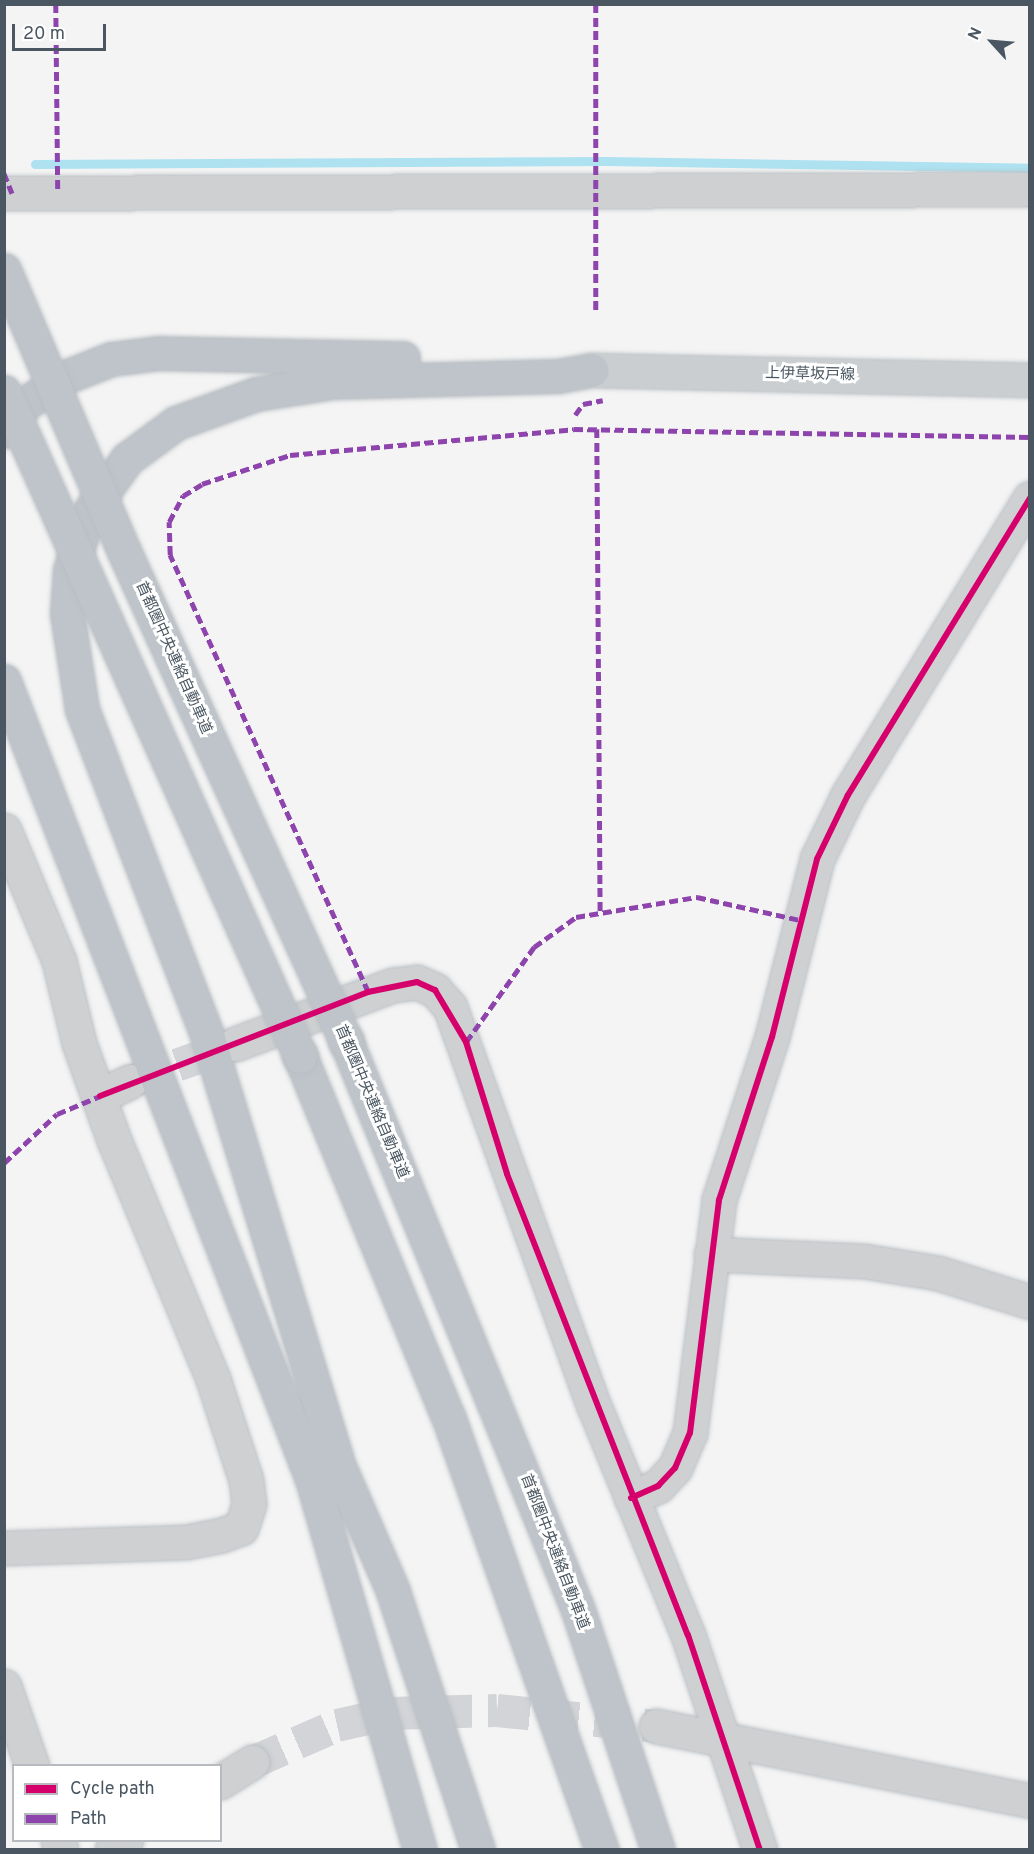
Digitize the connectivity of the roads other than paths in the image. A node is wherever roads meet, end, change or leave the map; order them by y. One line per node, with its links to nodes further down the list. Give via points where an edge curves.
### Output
1 (1029, 189): 2 (street)
2 (4, 193)
3 (4, 270): 28 (highway, 首都圏中央連絡自動車道, bridge, via 123,549 346,1041 578,1610)
4 (591, 370): 5 (main road, 上伊草坂戸線); 7 (highway, via 554,362 158,353 111,359 68,376 26,404); 26 (highway, via 558,376 333,382 256,394 176,423 126,459 90,511 70,570 67,613 82,709 207,1035 339,1467 393,1591)
5 (1029, 380)
6 (4, 392): 27 (highway, bridge, via 300,1056 448,1416)
7 (4, 431)
8 (1029, 498): 14 (street, via 848,795 817,859 772,1037 719,1200)
9 (4, 681): 25 (highway, via 308,1468)
10 (4, 830): 13 (street, via 59,962 79,1043)
11 (236, 1044): 16 (street, via 393,985 417,982 435,990 466,1042 507,1174)
12 (131, 1081): 13 (street)
13 (100, 1096): 17 (street, via 213,1379 246,1480 249,1504 241,1528 186,1542)
14 (711, 1254): 15 (street, via 864,1261 938,1273); 16 (street, via 690,1433 675,1468 658,1486)
15 (1029, 1302)
16 (631, 1498): 20 (street)
17 (4, 1548)
18 (4, 1686): 22 (street)
19 (656, 1726): 20 (street)
20 (724, 1738): 24 (street); 29 (street)
21 (252, 1762): 23 (street)
22 (31, 1764)
23 (222, 1781)
24 (1029, 1801)
25 (420, 1850)
26 (478, 1850)
27 (602, 1850)
28 (658, 1850)
29 (760, 1850)

